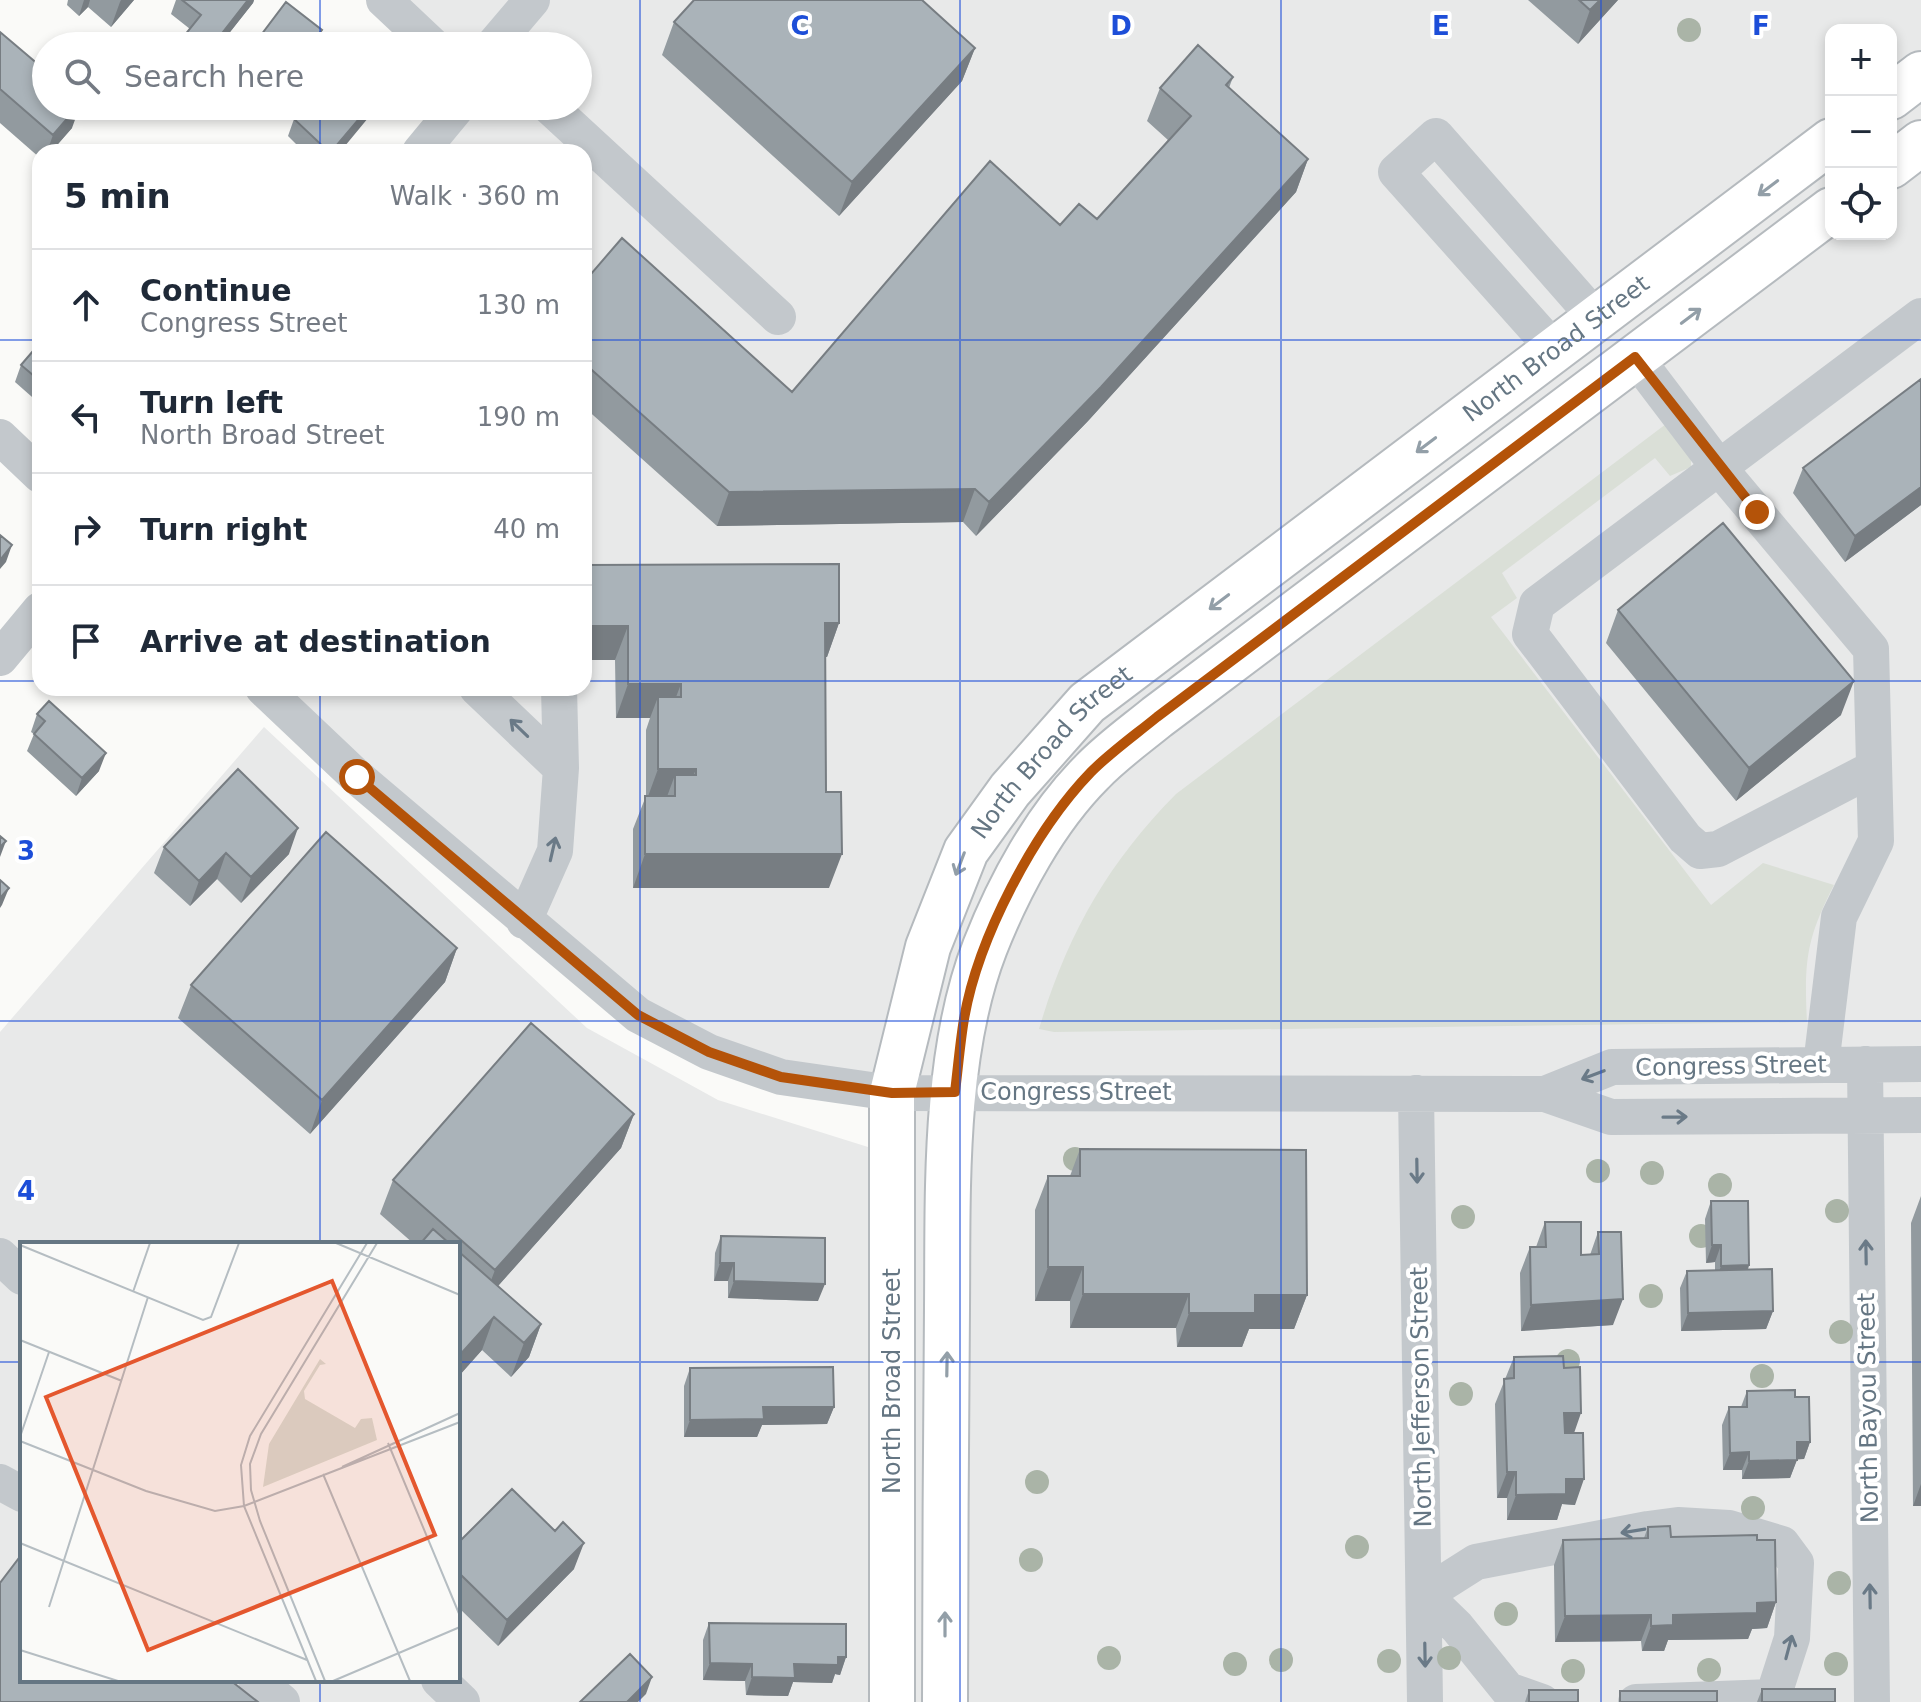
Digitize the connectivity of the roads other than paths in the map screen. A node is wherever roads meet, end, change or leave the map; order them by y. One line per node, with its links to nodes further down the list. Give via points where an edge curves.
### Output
1 (384, 0): 3 (street)
2 (532, 0): 4 (street)
3 (418, 32)
4 (505, 32)
5 (1921, 74): 6 (main road)
6 (1892, 96)
7 (446, 120): 10 (street)
8 (564, 120): 11 (street)
9 (1921, 143): 14 (main road)
10 (427, 144)
11 (590, 144)
12 (1825, 145): 18 (main road, North Broad Street, one-way to 18)
13 (592, 146): 17 (street)
14 (1897, 161)
15 (1825, 214): 20 (main road, North Broad Street, one-way to 15)
16 (1921, 316): 23 (street)
17 (778, 317)
18 (1595, 317): 19 (main road, North Broad Street); 19 (street, via 1436,136 1396,172)
19 (1553, 348): 36 (main road, North Broad Street, one-way to 36, via 1087,703 1010,790 966,851 928,947)
20 (1635, 357): 23 (street); 35 (main road, North Broad Street, via 1091,772 1023,867 985,948 964,1017)
21 (0, 437): 22 (street)
22 (32, 467)
23 (1720, 469): 30 (street, via 1871,649); 30 (street, via 1537,604 1530,634 1700,851 1718,849)
24 (32, 620): 25 (street)
25 (0, 658)
26 (271, 696): 31 (street, Congress Street)
27 (485, 696): 29 (street, one-way to 27)
28 (559, 696): 29 (street)
29 (561, 768): 31 (street, one-way to 29, via 555,851)
30 (1874, 768): 34 (street, via 1876,841 1839,917)
31 (524, 921): 36 (street, Congress Street, via 638,1015 709,1052 781,1077)
32 (1865, 1064): 33 (street, Congress Street); 34 (street, Congress Street); 39 (street, North Bayou Street)
33 (1921, 1064)
34 (1821, 1065): 38 (street, Congress Street, one-way to 38, via 1612,1067)
35 (955, 1092): 36 (street, Congress Street); 37 (street, Congress Street); 52 (main road, North Broad Street, one-way to 35, via 948,1216)
36 (892, 1093): 51 (main road, North Broad Street)
37 (1416, 1093): 38 (street, Congress Street); 45 (street, North Jefferson Street, one-way to 45)
38 (1545, 1094): 39 (street, Congress Street, one-way to 39, via 1611,1117)
39 (1864, 1115): 40 (street, Congress Street); 56 (street, North Bayou Street, one-way to 39)
40 (1921, 1115)
41 (0, 1256): 42 (street)
42 (20, 1275)
43 (0, 1482): 44 (street)
44 (20, 1493)
45 (1424, 1595): 48 (street, one-way to 45, via 1792,1638 1796,1563 1782,1544 1729,1528 1648,1529 1476,1562); 53 (street, North Jefferson Street, one-way to 53); 54 (street, via 1508,1690)
46 (258, 1682): 49 (street)
47 (441, 1682): 50 (street)
48 (1778, 1700): 55 (street)
49 (282, 1702)
50 (462, 1702)
51 (892, 1702)
52 (945, 1702)
53 (1425, 1702)
54 (1542, 1702)
55 (1636, 1702)
56 (1872, 1702)

